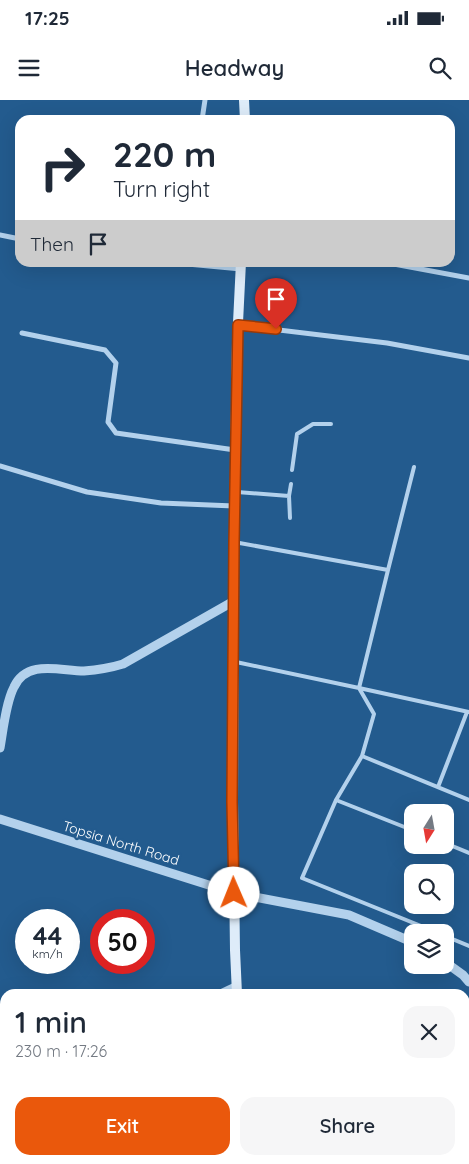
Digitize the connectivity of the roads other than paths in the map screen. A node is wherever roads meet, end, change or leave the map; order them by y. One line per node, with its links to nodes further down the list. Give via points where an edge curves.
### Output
1 (205, 100): 3 (street)
2 (244, 100): 4 (main road)
3 (203, 115)
4 (245, 115)
5 (0, 236): 6 (street)
6 (15, 238)
7 (241, 267): 10 (main road)
8 (410, 267): 9 (street)
9 (469, 278)
10 (238, 325): 12 (street, via 387,343); 14 (main road)
11 (22, 333): 14 (street, via 105,350 116,363 108,422 116,432)
12 (469, 358)
13 (331, 424): 17 (lane, via 313,424 296,434)
14 (236, 450): 19 (main road)
15 (0, 466): 21 (street, via 87,492 162,504)
16 (414, 467): 24 (lane)
17 (292, 470)
18 (291, 484): 20 (lane)
19 (235, 492): 20 (lane); 21 (main road)
20 (290, 496): 22 (lane)
21 (235, 506): 23 (main road)
22 (290, 518)
23 (234, 542): 24 (lane); 25 (main road)
24 (388, 570): 27 (lane)
25 (234, 601): 26 (main road); 29 (street, via 123,664 82,671 49,668 20,677 9,700)
26 (233, 662): 27 (lane); 38 (main road)
27 (359, 688): 28 (lane); 30 (lane, via 374,714)
28 (468, 712): 31 (lane)
29 (0, 748)
30 (362, 756): 31 (lane); 32 (lane)
31 (438, 787): 33 (lane)
32 (336, 800): 35 (lane); 39 (lane, via 302,878)
33 (469, 800)
34 (0, 819): 38 (street, Topsia North Road)
35 (404, 827)
36 (454, 847): 37 (lane)
37 (469, 853)
38 (234, 893): 40 (street, Topsia North Road, via 349,914); 46 (main road)
39 (416, 924)
40 (404, 938)
41 (454, 940): 42 (lane)
42 (469, 946)
43 (454, 967): 44 (street)
44 (466, 973): 45 (street)
45 (469, 982)
46 (237, 989)

